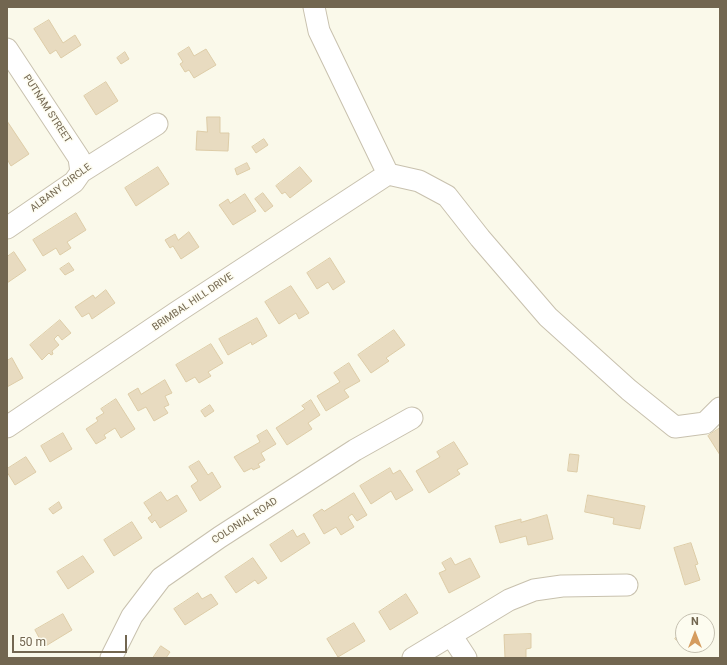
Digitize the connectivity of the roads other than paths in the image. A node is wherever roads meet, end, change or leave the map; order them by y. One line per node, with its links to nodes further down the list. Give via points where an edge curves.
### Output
1 (314, 7): 5 (street, via 318,31)
2 (7, 49): 4 (street, PUTNAM STREET, via 79,158)
3 (157, 124): 4 (street, ALBANY CIRCLE)
4 (81, 172): 6 (street, ALBANY CIRCLE, via 74,182)
5 (384, 176): 7 (street, via 419,181 447,196 548,317 675,428 705,423); 9 (street, BRIMBAL HILL DRIVE)
6 (7, 228)
7 (720, 408)
8 (412, 418): 12 (street, COLONIAL ROAD, via 356,450 161,578 132,616)
9 (7, 427)
10 (627, 585): 11 (street, via 562,586 534,590 509,600)
11 (451, 635): 13 (street); 14 (street)
12 (112, 658)
13 (412, 658)
14 (466, 658)

